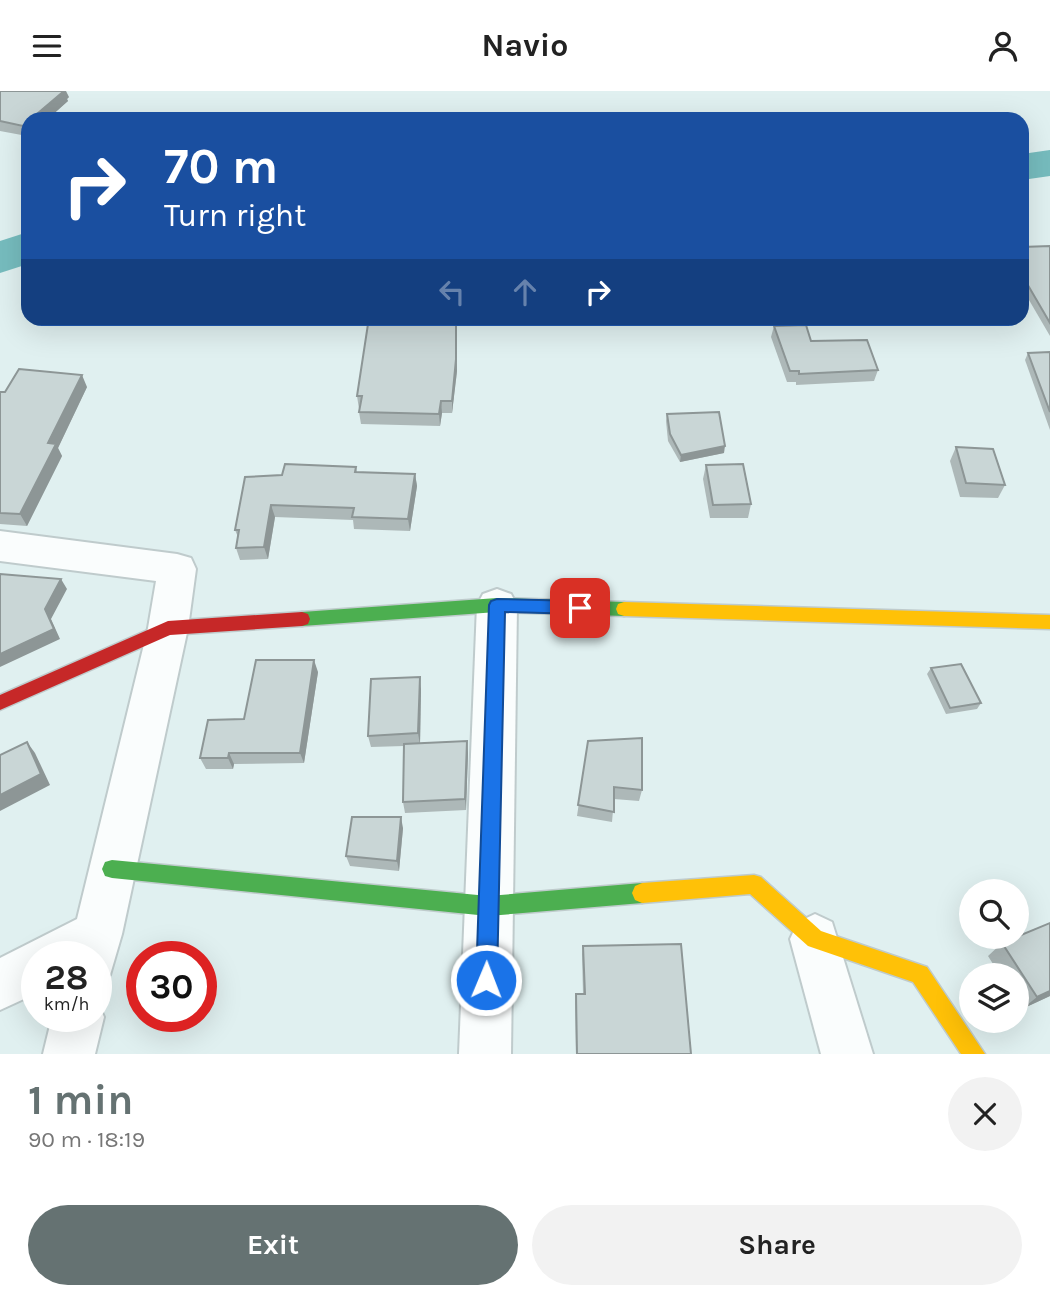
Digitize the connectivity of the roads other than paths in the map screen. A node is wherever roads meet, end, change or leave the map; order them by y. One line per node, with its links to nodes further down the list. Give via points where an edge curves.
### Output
1 (0, 546): 4 (street, via 177,569)
2 (497, 605): 3 (street); 4 (street); 7 (street)
3 (1050, 622)
4 (169, 628): 5 (street); 6 (street)
5 (0, 703)
6 (112, 869): 7 (street); 9 (street)
7 (488, 906): 8 (street, via 754,884); 14 (street)
8 (815, 939): 15 (street); 16 (street, via 920,974)
9 (96, 941)
10 (21, 974): 11 (street)
11 (0, 985)
12 (74, 1032): 13 (street)
13 (69, 1054)
14 (485, 1054)
15 (847, 1054)
16 (974, 1054)

